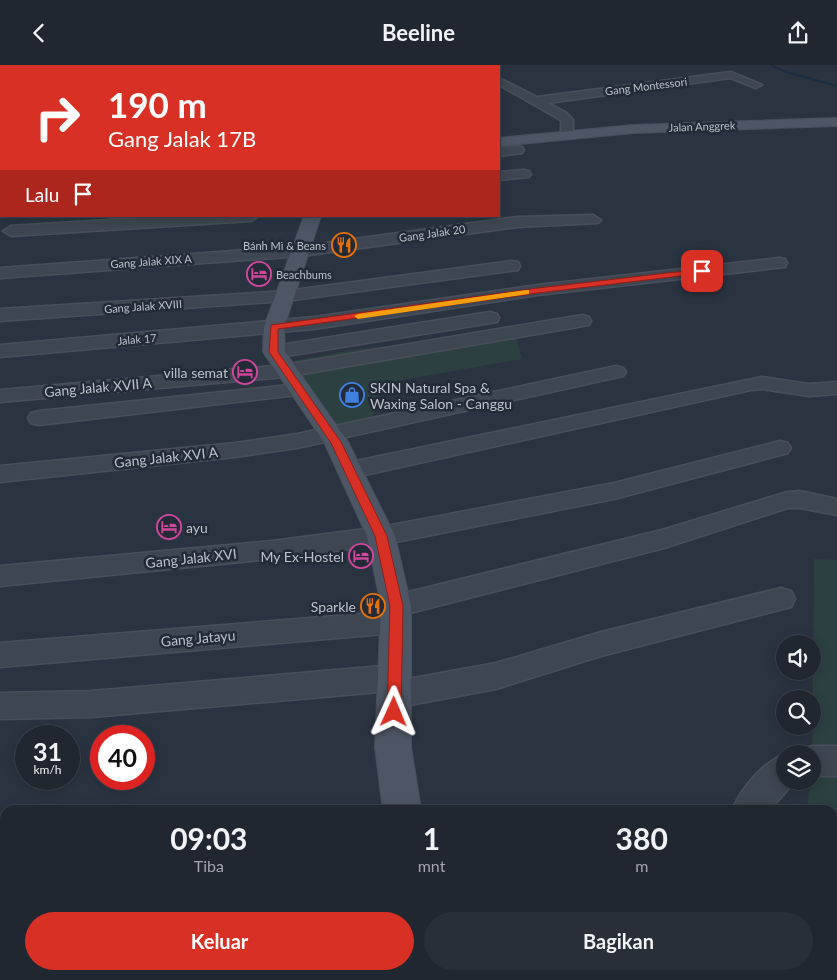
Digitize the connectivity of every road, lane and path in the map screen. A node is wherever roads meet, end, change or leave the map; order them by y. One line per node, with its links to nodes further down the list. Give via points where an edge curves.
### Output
1 (500, 82): 3 (street)
2 (756, 85): 3 (street, Gang Montessori, via 731,75)
3 (535, 101): 5 (street, via 567,120)
4 (837, 122): 5 (street, Jalan Anggrek)
5 (568, 134): 6 (street, Jalan Anggrek)
6 (500, 142)
7 (518, 150): 8 (street)
8 (500, 152)
9 (524, 174): 10 (street)
10 (500, 176)
11 (236, 217): 13 (street)
12 (593, 220): 14 (street, Gang Jalak 20)
13 (11, 231)
14 (307, 234): 15 (street); 18 (street, Gang Jalak XIX A); 19 (street)
15 (0, 258)
16 (779, 263): 24 (street, via 538,291)
17 (512, 266): 19 (street, Gang Jalak XVIII)
18 (0, 273)
19 (286, 296): 20 (street, Gang Jalak XVIII); 24 (street)
20 (0, 315)
21 (490, 317): 24 (street)
22 (582, 321): 24 (street)
23 (0, 351): 24 (street, Jalak 17)
24 (283, 360): 27 (street, Gang Jalak XVII A); 28 (street); 29 (street)
25 (616, 372): 29 (street, Gang Jalak XVI A)
26 (837, 388): 31 (street, via 809,390 752,384)
27 (0, 396)
28 (39, 419)
29 (332, 434): 31 (street); 32 (street, Gang Jalak XVI A, via 235,450)
30 (780, 448): 34 (street, Gang Jalak XVI, via 614,491)
31 (351, 470): 34 (street)
32 (0, 474)
33 (837, 507): 37 (street, Gang Jatayu, via 822,507 801,499 787,500 664,539)
34 (381, 536): 35 (street, Gang Jalak XVI); 37 (street)
35 (0, 576)
36 (781, 599): 39 (street, via 601,644 496,676)
37 (396, 614): 38 (street, Gang Jatayu); 39 (street)
38 (0, 655)
39 (394, 686): 40 (street, via 92,705); 44 (street, via 393,747)
40 (0, 707)
41 (821, 761): 42 (street)
42 (837, 761)
43 (776, 776): 45 (street)
44 (401, 805)
45 (753, 805)

